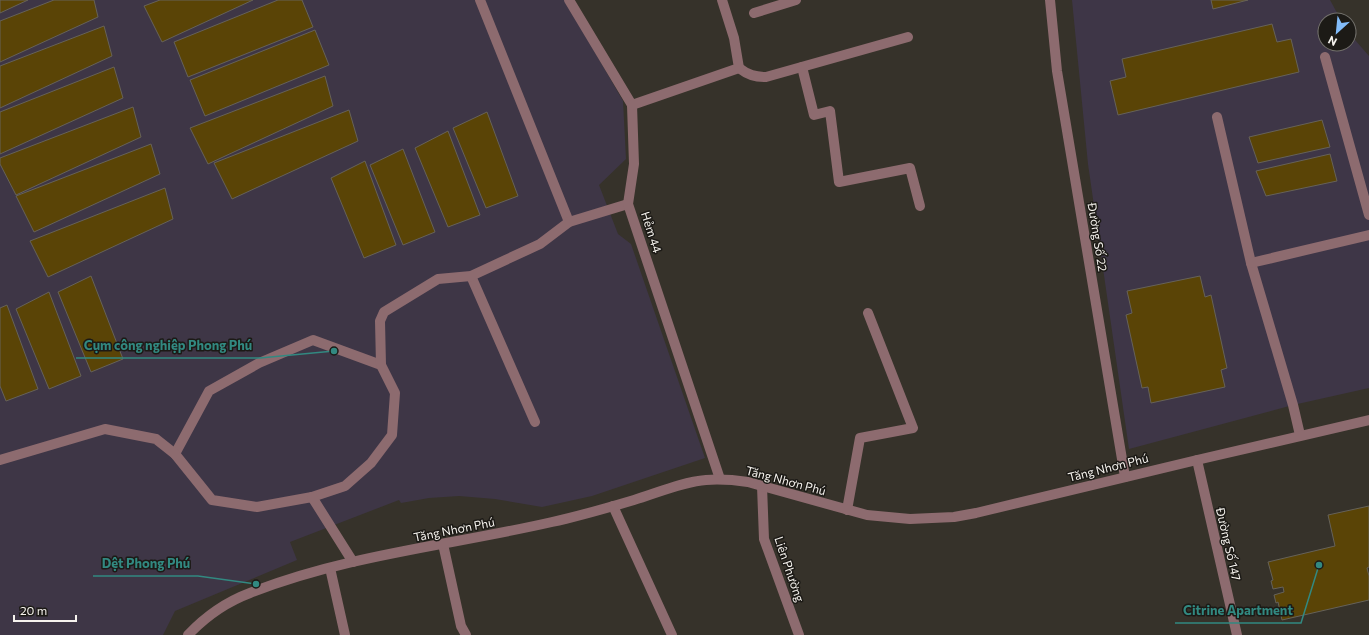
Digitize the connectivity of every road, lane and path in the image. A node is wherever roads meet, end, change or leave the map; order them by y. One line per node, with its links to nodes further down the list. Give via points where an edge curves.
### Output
1 (480, 0): 16 (street)
2 (569, 0): 11 (street, Hẻm 44)
3 (722, 0): 10 (street)
4 (796, 0): 6 (street)
5 (1050, 0): 28 (street, Đường Số 22, via 1057,70)
6 (754, 13)
7 (908, 37): 9 (street)
8 (1326, 57): 15 (street)
9 (802, 67): 10 (street, via 766,77 748,74); 14 (street, via 814,115 830,111 839,182 910,168)
10 (740, 68): 11 (street)
11 (632, 106): 13 (street, Hẻm 44, via 634,164)
12 (1217, 117): 18 (street)
13 (628, 204): 16 (street); 29 (street, Hẻm 44)
14 (920, 206)
15 (1369, 215)
16 (569, 222): 19 (street, via 540,244)
17 (1369, 235): 18 (street)
18 (1251, 263): 24 (street)
19 (471, 276): 21 (street, via 438,279 384,312 380,321); 23 (street)
20 (868, 313): 33 (street, via 913,428 860,438)
21 (381, 365): 25 (street, via 314,340 266,360 209,392); 31 (street, via 395,393 392,435 371,463 345,486)
22 (1369, 420): 24 (street, Tăng Nhơn Phú)
23 (535, 422)
24 (1300, 436): 27 (street, Tăng Nhơn Phú)
25 (175, 454): 26 (street, via 156,439 105,429); 31 (street, via 212,500 257,507)
26 (0, 460)
27 (1197, 460): 28 (street, Tăng Nhơn Phú); 42 (street, Đường Số 147)
28 (1125, 477): 33 (street, Tăng Nhơn Phú, via 954,517 896,519)
29 (720, 479): 30 (street, Tăng Nhơn Phú); 32 (street, Tăng Nhơn Phú, via 690,483)
30 (762, 486): 33 (street, Tăng Nhơn Phú); 41 (street, Liên Phường, via 764,539)
31 (312, 497): 35 (street)
32 (613, 506): 34 (street, Tăng Nhơn Phú, via 551,522); 40 (street)
33 (847, 510)
34 (443, 544): 35 (street, Tăng Nhơn Phú); 39 (street, via 461,626)
35 (353, 562): 36 (street, Tăng Nhơn Phú)
36 (330, 568): 37 (street, Tăng Nhơn Phú, via 249,593 216,610); 38 (street)
37 (188, 635)
38 (345, 635)
39 (466, 635)
40 (672, 635)
41 (800, 635)
42 (1237, 635)

